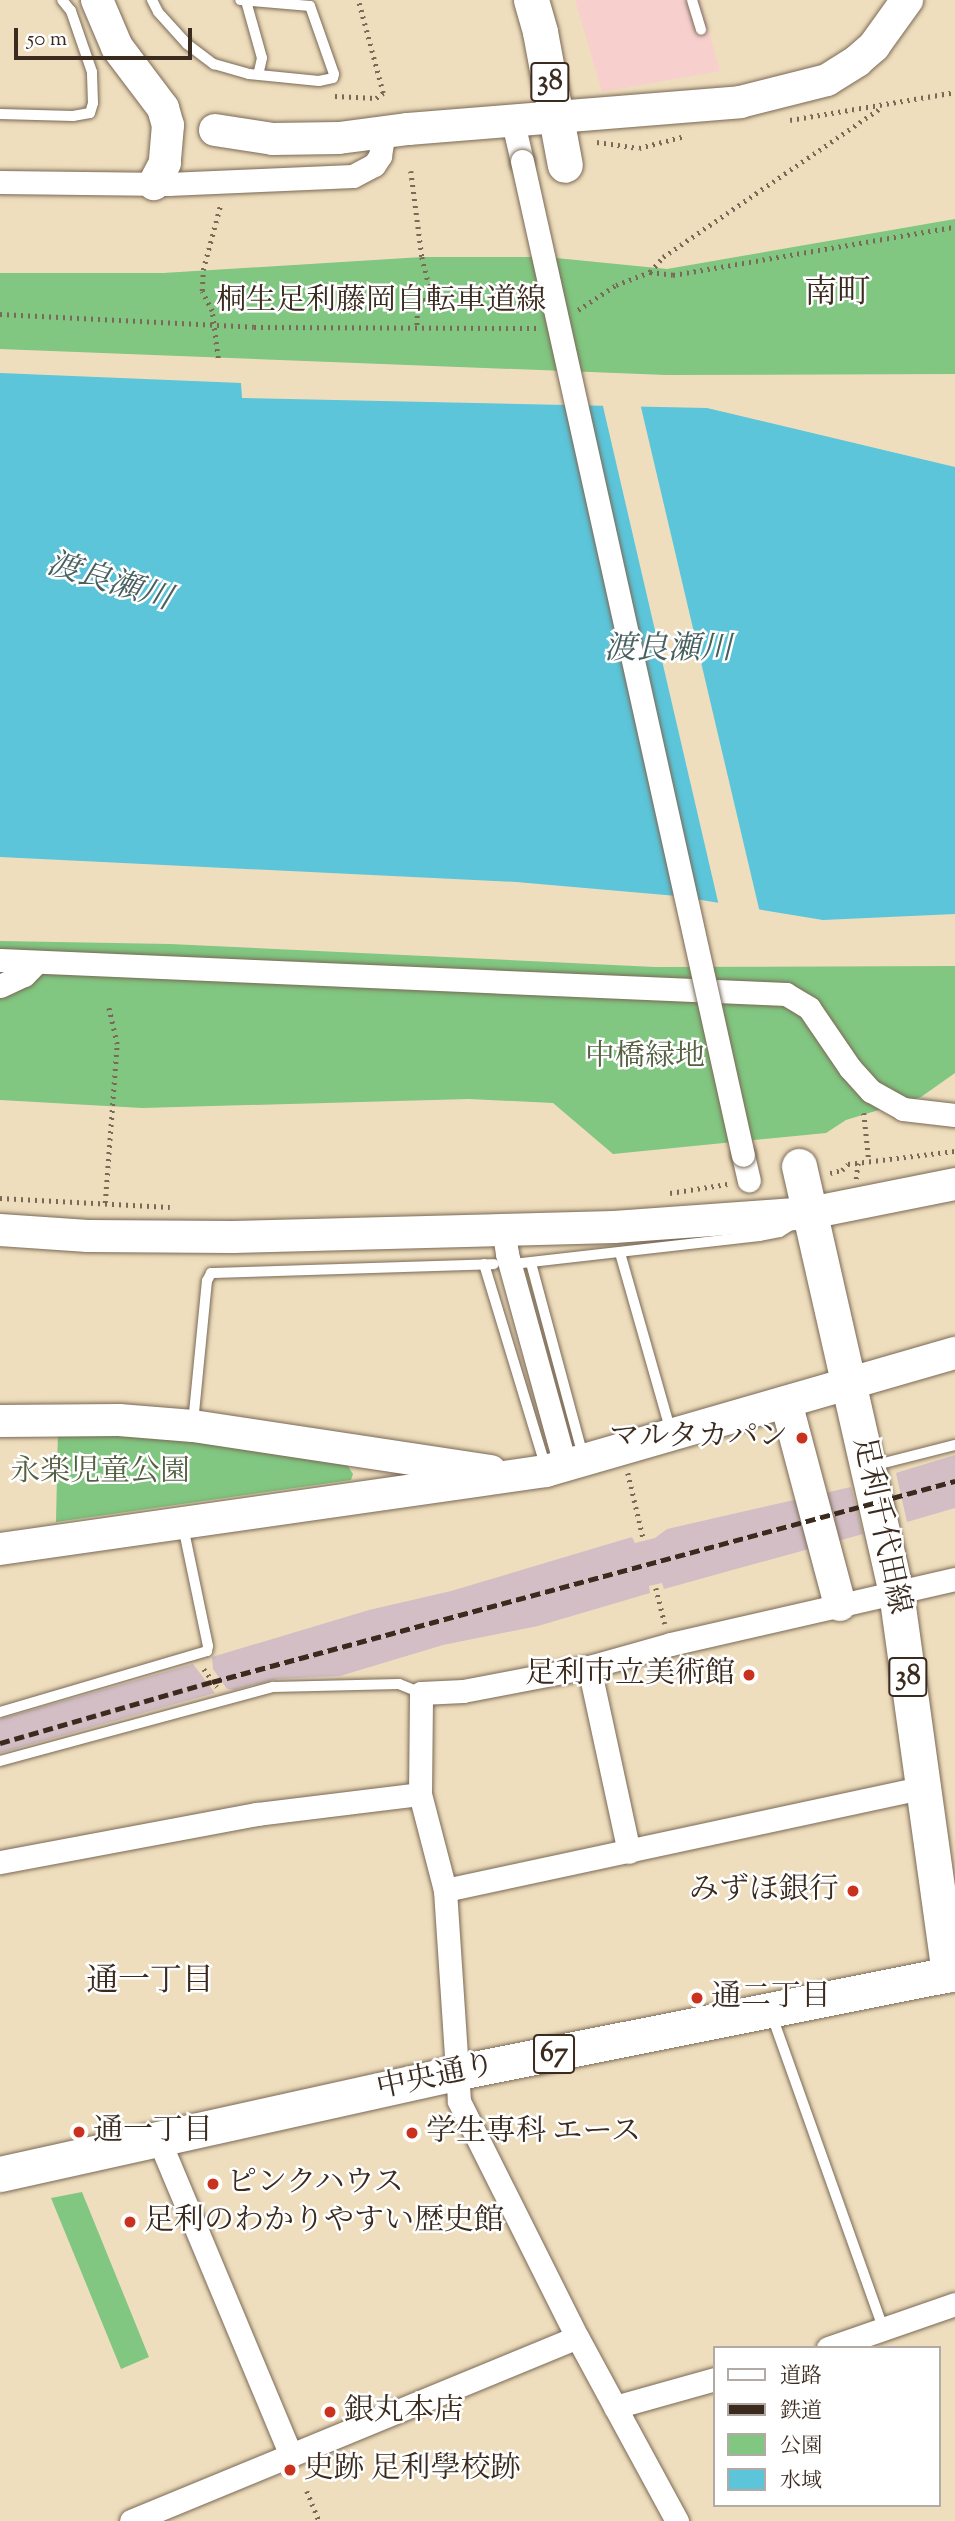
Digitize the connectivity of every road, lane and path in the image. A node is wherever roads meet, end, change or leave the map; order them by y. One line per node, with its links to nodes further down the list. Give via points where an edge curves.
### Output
1 (62, 0): 12 (lane, via 71,11 92,72 90,113)
2 (97, 0): 21 (street, via 117,47 163,108 168,125 165,163)
3 (152, 0): 10 (lane, via 187,44 214,64)
4 (240, 0): 8 (lane)
5 (531, 0): 13 (main road, 38)
6 (692, 0): 9 (lane)
7 (907, 0): 13 (street, via 874,46 827,80 740,102)
8 (246, 1): 10 (lane, via 262,58); 10 (lane, via 310,6 334,74 319,81)
9 (701, 30)
10 (258, 75)
11 (885, 106): 23 (path, via 663,257)
12 (0, 114)
13 (556, 118): 16 (street); 17 (main road, 38)
14 (215, 130): 16 (street, via 305,140)
15 (515, 131): 42 (street, bridge)
16 (384, 132): 20 (street, via 374,165 353,176)
17 (565, 165)
18 (411, 171): 27 (path, via 432,299 418,302)
19 (0, 182): 21 (street)
20 (231, 182): 21 (street); 26 (path, via 203,270 202,291)
21 (154, 184)
22 (955, 227): 23 (path, 桐生足利藤岡自転車道線, via 673,275)
23 (650, 272): 24 (path, 桐生足利藤岡自転車道線, via 616,285)
24 (576, 311)
25 (0, 314): 26 (path, 桐生足利藤岡自転車道線)
26 (215, 325): 27 (path, 桐生足利藤岡自転車道線); 29 (path)
27 (417, 328): 28 (path, 桐生足利藤岡自転車道線)
28 (544, 328)
29 (218, 358)
30 (0, 960): 31 (street)
31 (36, 963): 32 (street, via 24,975); 34 (street, via 786,994 809,1008 850,1068 872,1091 903,1109)
32 (0, 986)
33 (109, 1008): 44 (path, via 117,1044)
34 (955, 1115)
35 (864, 1116): 37 (path)
36 (955, 1151): 37 (path)
37 (869, 1161): 38 (path)
38 (858, 1163): 40 (path); 41 (path)
39 (799, 1166): 45 (main road, 足利千代田線 / 38)
40 (833, 1173)
41 (856, 1179)
42 (749, 1180)
43 (955, 1184): 45 (street)
44 (105, 1203)
45 (810, 1213): 46 (street, via 614,1227); 48 (lane, via 780,1232); 50 (main road, 足利千代田線 / 38)
46 (503, 1228): 47 (street, via 233,1237); 57 (street)
47 (0, 1230)
48 (620, 1253): 54 (lane); 57 (lane, via 527,1263)
49 (955, 1353): 50 (street)
50 (848, 1384): 51 (street); 58 (main road, 足利千代田線 / 38)
51 (786, 1402): 54 (street); 68 (street)
52 (0, 1422): 53 (street, via 119,1420)
53 (193, 1426): 56 (street); 57 (lane, via 211,1273 489,1264)
54 (672, 1435): 57 (street)
55 (955, 1445): 58 (lane)
56 (376, 1454): 60 (street, via 487,1468); 61 (street, via 381,1468)
57 (565, 1466): 60 (street)
58 (869, 1467): 67 (main road, 足利千代田線 / 38)
59 (628, 1472): 63 (path)
60 (502, 1478): 61 (street)
61 (378, 1496): 62 (street)
62 (183, 1523): 64 (street); 70 (lane, via 208,1646)
63 (643, 1537)
64 (0, 1549)
65 (955, 1579): 67 (street)
66 (656, 1588): 69 (path)
67 (896, 1592): 68 (street); 76 (main road, 足利千代田線 / 38)
68 (840, 1605): 71 (street)
69 (667, 1632)
70 (199, 1654): 73 (path); 74 (lane)
71 (589, 1667): 72 (street, via 463,1691); 78 (street)
72 (421, 1693): 73 (lane, via 399,1684 341,1683 283,1686); 77 (street)
73 (225, 1698): 75 (lane)
74 (0, 1712)
75 (0, 1761)
76 (922, 1788): 78 (street); 81 (main road, 足利千代田線 / 38)
77 (420, 1794): 79 (street, via 257,1814); 80 (street)
78 (629, 1852): 80 (street)
79 (0, 1862)
80 (445, 1890): 83 (street)
81 (953, 1979): 82 (main road, 中央通り / 67)
82 (770, 2010): 83 (main road, 中央通り / 67); 87 (lane)
83 (459, 2072): 84 (main road, 中央通り / 67); 88 (street, via 459,2101 465,2116)
84 (159, 2140): 85 (main road, 中央通り / 67); 92 (street)
85 (0, 2174)
86 (955, 2304): 87 (street)
87 (884, 2330): 89 (street)
88 (577, 2337): 91 (street); 92 (street)
89 (834, 2346)
90 (713, 2380): 91 (street)
91 (615, 2407): 97 (street)
92 (291, 2456): 94 (street)
93 (307, 2491): 96 (path)
94 (184, 2512): 95 (street)
95 (131, 2521)
96 (319, 2521)
97 (677, 2521)

